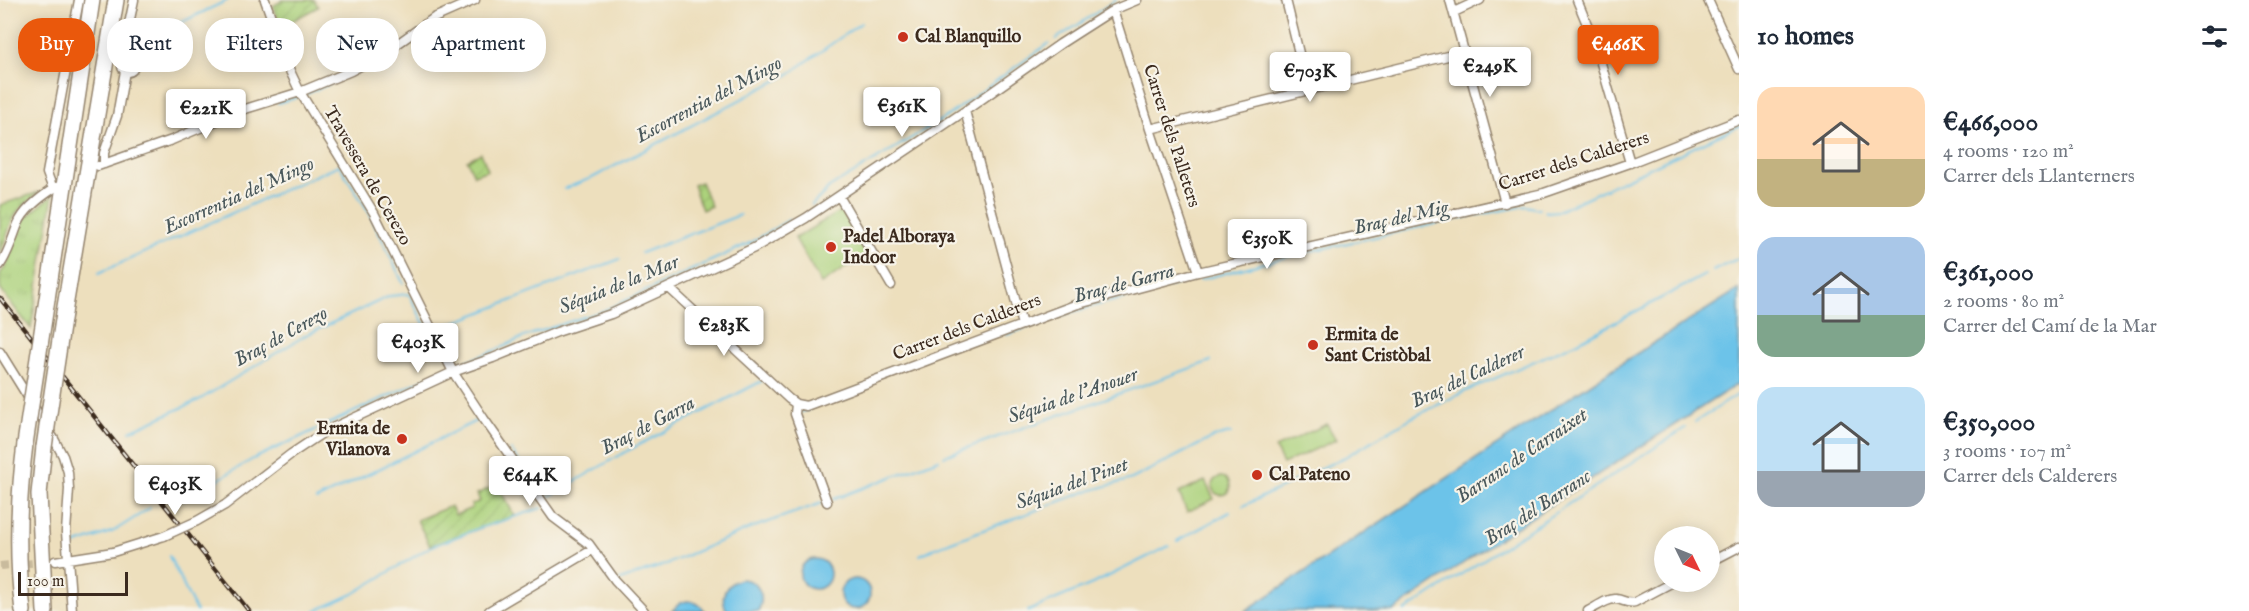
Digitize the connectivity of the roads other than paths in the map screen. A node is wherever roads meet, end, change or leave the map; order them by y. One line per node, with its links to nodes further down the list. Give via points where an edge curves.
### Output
1 (79, 0): 25 (street, via 47,173 55,188 18,222)
2 (92, 0): 41 (highway, bridge, via 25,444 18,551)
3 (116, 0): 42 (highway, bridge, via 44,447 39,494)
4 (134, 0): 18 (street, via 124,48 120,103 101,165 242,110)
5 (265, 0): 18 (street, Travessera de Cerezo)
6 (475, 0): 18 (street, via 434,18 351,71)
7 (1137, 0): 13 (street)
8 (1286, 0): 17 (street)
9 (1450, 0): 14 (street)
10 (1480, 0): 14 (street)
11 (1577, 0): 22 (street, via 1596,46)
12 (1708, 0): 16 (street)
13 (1113, 10): 19 (street); 21 (street, Carrer dels Palleters)
14 (1454, 12): 15 (street)
15 (1464, 52): 17 (street); 24 (street)
16 (1739, 69)
17 (1308, 90): 21 (street)
18 (300, 92): 31 (street, Travessera de Cerezo, via 374,213)
19 (965, 111): 23 (street); 29 (street)
20 (1739, 120): 22 (street, Carrer dels Calderers)
21 (1150, 129): 26 (street, Carrer dels Palleters)
22 (1630, 163): 24 (street, Carrer dels Calderers)
23 (839, 196): 27 (street); 28 (street, via 754,248)
24 (1505, 203): 26 (street, Carrer dels Calderers)
25 (0, 265)
26 (1198, 272): 29 (street, Carrer dels Calderers, via 1075,305)
27 (891, 285)
28 (669, 288): 31 (street, via 611,314); 32 (street)
29 (1022, 325): 32 (street, Carrer dels Calderers, via 806,406)
30 (0, 352): 37 (street, via 63,456 68,472 66,532)
31 (453, 372): 35 (street, Travessera de Cerezo, via 553,517); 37 (street, bridge, via 308,441 225,505 197,521 113,552)
32 (796, 404): 33 (street, via 795,414)
33 (827, 502)
34 (1739, 547): 36 (street)
35 (592, 550): 44 (street); 45 (street, Travessera de Cerezo)
36 (1720, 557)
37 (70, 559): 38 (street); 43 (street)
38 (55, 561)
39 (1654, 592): 40 (street)
40 (1623, 606): 46 (street, via 1618,599)
41 (23, 611)
42 (45, 611)
43 (72, 611)
44 (489, 611)
45 (644, 611)
46 (1588, 611)

